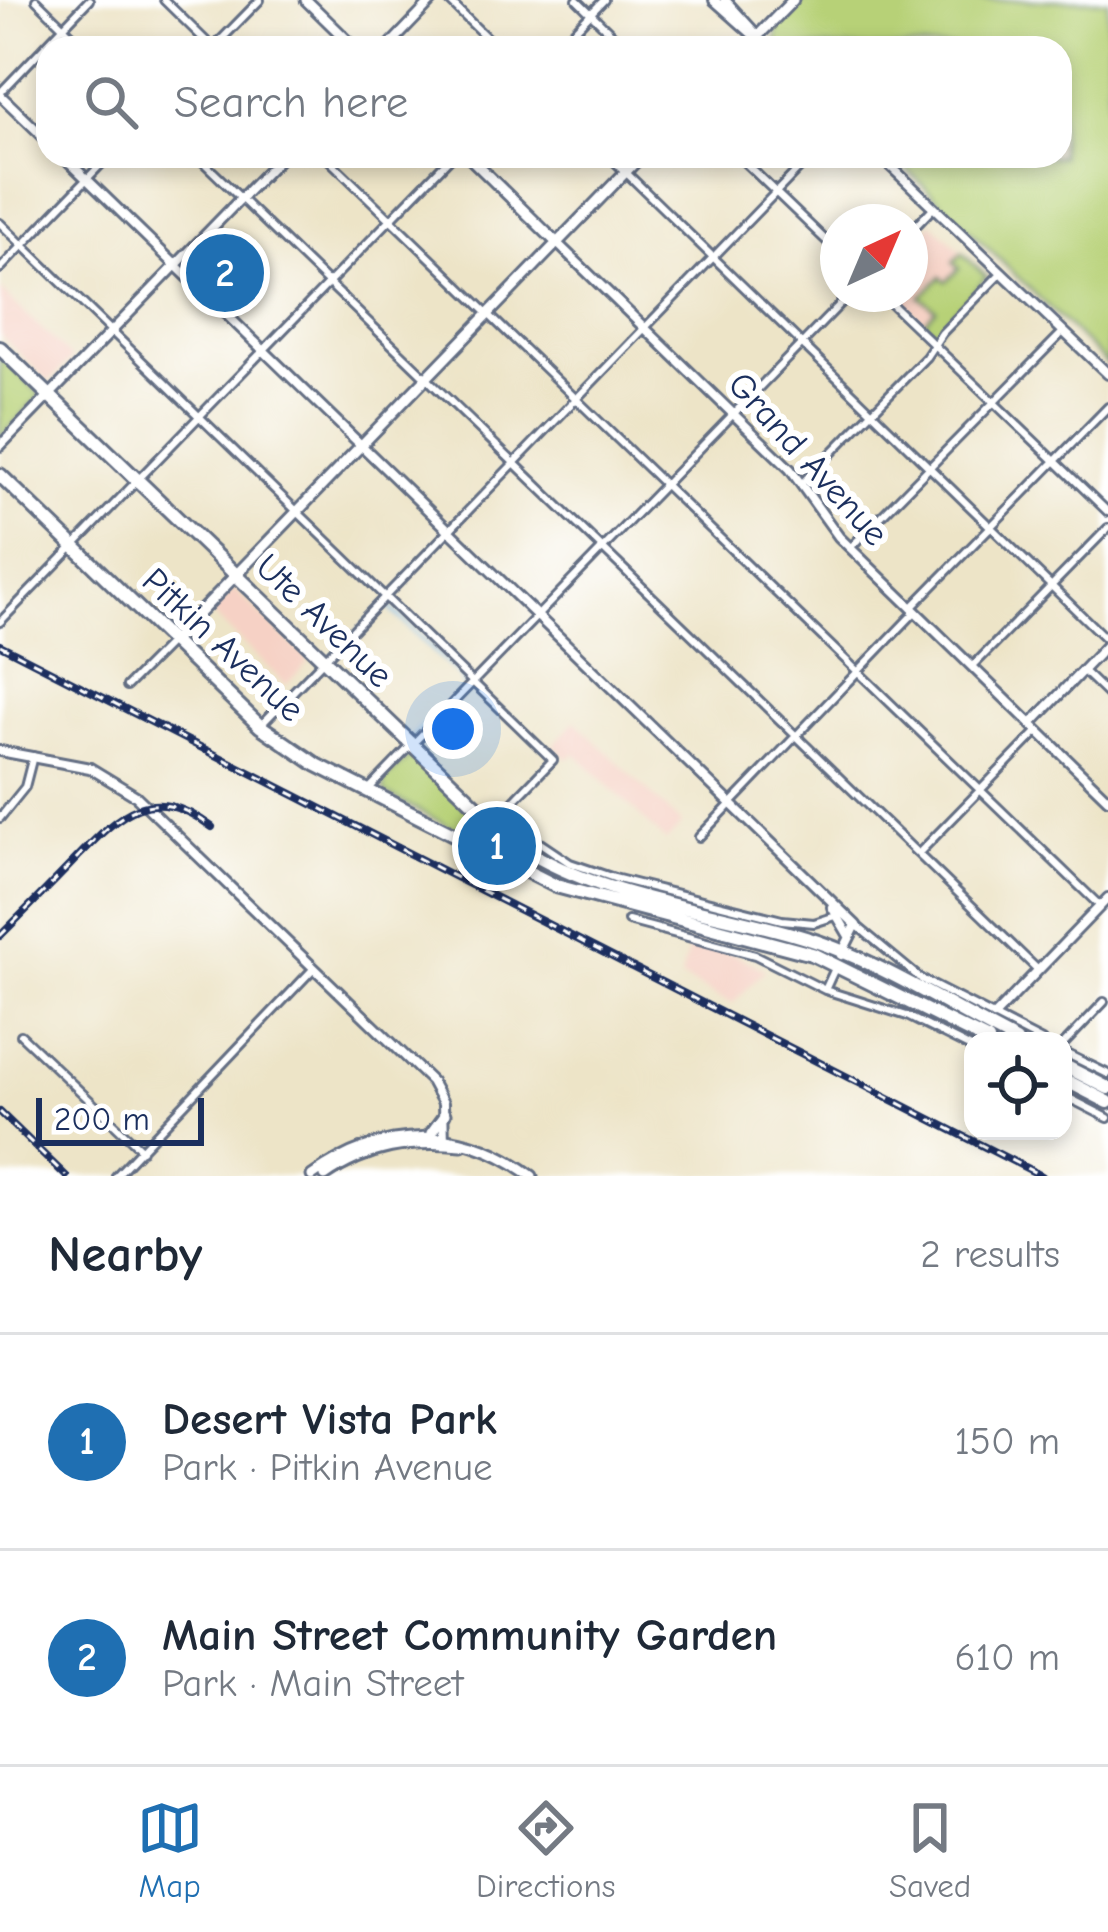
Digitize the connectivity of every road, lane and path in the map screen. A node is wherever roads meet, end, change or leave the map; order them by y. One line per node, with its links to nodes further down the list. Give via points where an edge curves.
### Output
1 (36, 0): 14 (street)
2 (89, 0): 14 (street)
3 (164, 0): 17 (street)
4 (260, 0): 18 (street)
5 (306, 0): 19 (main road)
6 (434, 0): 20 (street)
7 (448, 0): 21 (street)
8 (577, 0): 13 (street)
9 (604, 0): 13 (street)
10 (714, 0): 24 (street)
11 (725, 0): 25 (street)
12 (793, 0): 26 (main road)
13 (591, 14): 22 (street); 23 (street)
14 (63, 27): 15 (street); 16 (street)
15 (54, 36)
16 (72, 36)
17 (201, 36)
18 (225, 36)
19 (344, 36)
20 (399, 36)
21 (485, 36)
22 (569, 36)
23 (614, 36)
24 (756, 36)
25 (756, 36)
26 (758, 36)
27 (36, 55): 28 (street)
28 (0, 93): 29 (street)
29 (36, 129)
30 (76, 168): 43 (street)
31 (98, 168): 43 (street)
32 (209, 168): 45 (street)
33 (271, 168): 45 (street)
34 (337, 168): 48 (street)
35 (441, 168): 48 (street)
36 (480, 168): 51 (main road, Grand Avenue)
37 (622, 168): 42 (street)
38 (630, 168): 42 (main road)
39 (750, 168): 44 (street)
40 (800, 168): 44 (street)
41 (892, 168): 46 (street)
42 (626, 172): 51 (main road); 53 (street)
43 (87, 179): 52 (street); 54 (street)
44 (776, 193): 50 (street); 53 (street)
45 (241, 199): 54 (street); 57 (street)
46 (933, 208): 47 (street); 56 (street)
47 (928, 213)
48 (391, 220): 57 (street); 60 (street)
49 (0, 223): 52 (street)
50 (820, 235)
51 (556, 243): 60 (main road); 61 (street, Grand Avenue)
52 (23, 245): 55 (street); 62 (street)
53 (713, 257): 61 (street); 64 (street)
54 (176, 265): 62 (street); 67 (street)
55 (0, 269)
56 (1002, 272): 63 (street); 65 (street)
57 (329, 284): 67 (street); 69 (street)
58 (832, 312): 64 (street)
59 (900, 312): 65 (street)
60 (487, 313): 69 (main road); 71 (street)
61 (645, 328): 71 (street); 75 (street, Grand Avenue)
62 (112, 331): 70 (street); 76 (street)
63 (1064, 331): 68 (street); 72 (street)
64 (802, 343): 74 (street); 75 (street)
65 (934, 345): 72 (street); 74 (street)
66 (0, 349): 70 (main road, Ute Avenue)
67 (264, 351): 76 (street); 77 (street)
68 (1108, 374)
69 (426, 377): 77 (main road); 80 (street)
70 (49, 396): 78 (street); 83 (main road, Ute Avenue)
71 (576, 399): 80 (street); 84 (street)
72 (994, 402): 79 (street); 81 (street)
73 (1108, 407): 79 (street)
74 (872, 413): 81 (street); 85 (street)
75 (733, 414): 84 (street); 85 (street, Grand Avenue)
76 (200, 416): 83 (street); 86 (street)
77 (361, 444): 86 (main road); 90 (street)
78 (0, 446)
79 (1054, 461): 87 (street); 88 (street)
80 (514, 463): 90 (street); 93 (street)
81 (928, 467): 88 (street); 92 (street)
82 (0, 475): 91 (main road, Pitkin Avenue)
83 (137, 481): 91 (street); 94 (main road, Ute Avenue)
84 (664, 484): 93 (street); 105 (street)
85 (801, 484): 92 (street, Grand Avenue)
86 (297, 510): 94 (main road); 96 (street)
87 (1108, 512)
88 (990, 527): 95 (street); 97 (street)
89 (1108, 528): 95 (street)
90 (449, 530): 96 (street); 98 (street)
91 (74, 546): 99 (street); 100 (main road, Pitkin Avenue)
92 (850, 548): 97 (street, Grand Avenue)
93 (602, 549): 98 (street); 111 (street)
94 (234, 575): 100 (main road); 102 (main road, Ute Avenue)
95 (1051, 586): 101 (street); 103 (street)
96 (385, 596): 102 (street); 106 (street)
97 (913, 610): 103 (street, Grand Avenue); 105 (street)
98 (537, 616): 106 (street); 118 (street)
99 (0, 622)
100 (172, 641): 107 (street); 109 (main road, Pitkin Avenue)
101 (1108, 643): 104 (street)
102 (322, 661): 109 (street); 112 (main road, Ute Avenue)
103 (972, 667): 110 (street, Grand Avenue)
104 (1082, 670): 108 (street); 110 (street)
105 (858, 672): 111 (street); 115 (street)
106 (473, 682): 112 (street); 120 (street, via 554,760)
107 (127, 686)
108 (1108, 695)
109 (260, 726): 116 (main road, Pitkin Avenue)
110 (1034, 727): 115 (street); 117 (street, Grand Avenue)
111 (796, 736): 118 (street); 122 (street)
112 (411, 746): 116 (street); 120 (main road, Ute Avenue)
113 (0, 751): 114 (street)
114 (34, 756): 119 (street, via 26,787); 131 (street, via 119,783)
115 (980, 790): 122 (street); 125 (street)
116 (366, 792): 130 (main road, Pitkin Avenue, via 556,886)
117 (1108, 799)
118 (731, 804): 121 (street); 123 (street)
119 (0, 818)
120 (495, 820): 126 (street, via 614,878 782,920); 130 (main road, Ute Avenue, via 532,854 581,879 799,936)
121 (699, 837)
122 (918, 854): 132 (street)
123 (804, 874): 126 (street); 128 (street)
124 (1108, 898): 125 (street)
125 (1100, 906): 132 (street)
126 (838, 915): 129 (street)
127 (628, 921): 133 (street, via 755,955)
128 (856, 925): 129 (street); 135 (street, via 910,972)
129 (849, 937): 130 (street)
130 (839, 958): 133 (street); 136 (main road); 137 (main road)
131 (314, 968): 149 (street, via 425,1074); 153 (street)
132 (1038, 970): 135 (street)
133 (825, 990): 141 (street)
134 (1104, 1002): 140 (street)
135 (994, 1016): 138 (street)
136 (972, 1032)
137 (997, 1032)
138 (1025, 1032)
139 (21, 1035): 153 (street)
140 (1072, 1038)
141 (964, 1044)
142 (1072, 1053): 144 (street)
143 (1072, 1070): 146 (main road)
144 (1108, 1075)
145 (1072, 1084): 148 (main road)
146 (1108, 1088)
147 (1072, 1100): 150 (street)
148 (1108, 1102)
149 (445, 1114): 151 (main road); 152 (street)
150 (1108, 1118)
151 (427, 1135): 152 (main road); 155 (main road, via 370,1144)
152 (444, 1145): 156 (main road, via 373,1150); 157 (main road, via 474,1146)
153 (142, 1150): 154 (street)
154 (116, 1176)
155 (312, 1176)
156 (325, 1176)
157 (532, 1176)

